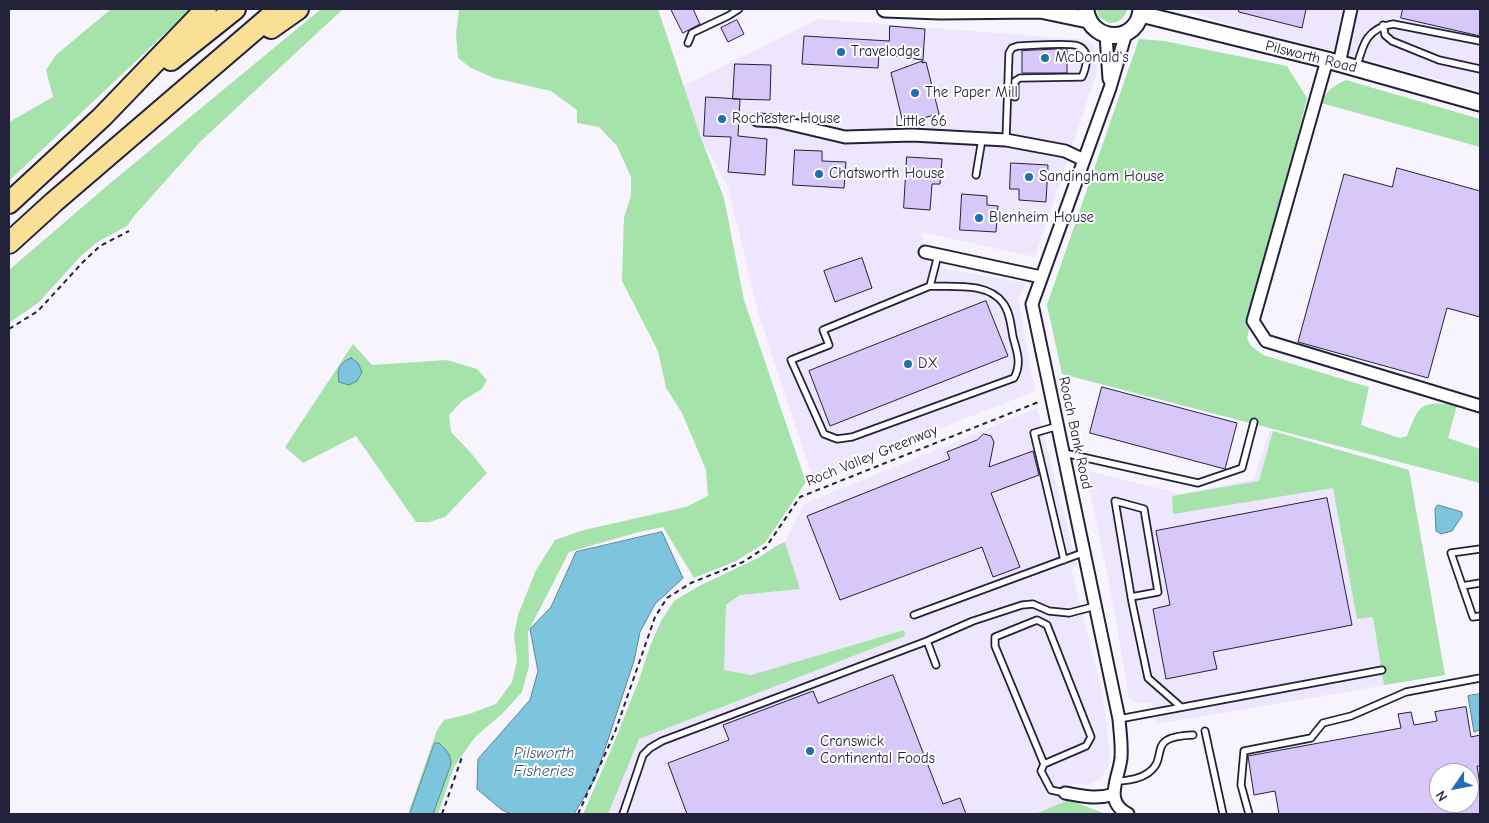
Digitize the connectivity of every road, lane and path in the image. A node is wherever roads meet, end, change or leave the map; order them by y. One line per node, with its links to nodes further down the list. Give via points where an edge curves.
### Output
1 (206, 9): 23 (highway)
2 (235, 9): 23 (highway)
3 (279, 9): 19 (highway)
4 (298, 9): 19 (highway)
5 (739, 9): 15 (lane, via 692,33)
6 (885, 9): 7 (street)
7 (1042, 9): 10 (street)
8 (1351, 9): 16 (street)
9 (1141, 11): 12 (street, via 1138,22); 16 (street, Pilsworth Road)
10 (1087, 14): 13 (street, via 1093,26)
11 (1383, 25): 14 (lane, via 1393,24); 17 (lane, via 1370,34); 18 (lane, via 1385,35 1392,41 1439,60)
12 (1126, 33): 13 (street); 20 (street, Roach Bank Road)
13 (1106, 34): 20 (street, Roach Bank Road)
14 (1480, 41)
15 (688, 43)
16 (1333, 62): 17 (street, Pilsworth Road); 38 (street, via 1253,320 1266,341)
17 (1356, 68): 22 (street, Pilsworth Road)
18 (1480, 68)
19 (191, 84): 31 (highway)
20 (1110, 88): 27 (street, Roach Bank Road)
21 (1015, 97): 26 (lane, via 1015,81 1020,78 1082,77 1087,60 1085,52 1078,46 1066,45 1012,48 1009,53)
22 (1480, 103)
23 (102, 116): 29 (highway)
24 (757, 120): 25 (street, Little 66, via 777,121 845,137)
25 (982, 138): 26 (street, Little 66); 28 (lane)
26 (1006, 140): 27 (street, Little 66, via 1065,151)
27 (1084, 160): 34 (street, Roach Bank Road)
28 (976, 175)
29 (9, 203)
30 (129, 230): 36 (path, via 100,246 38,311)
31 (9, 243)
32 (925, 252): 33 (street)
33 (938, 255): 34 (street); 35 (lane)
34 (1041, 277): 37 (street, Roach Bank Road, via 1032,304)
35 (930, 286): 35 (lane, via 823,330 829,345 790,360 824,434 837,439 852,437 1014,378 1020,362 1003,303 994,294 976,288)
36 (9, 328)
37 (1052, 396): 40 (street, Roach Bank Road); 65 (path, Roch Valley Greenway, via 800,497 766,547 743,562 691,583 667,598 655,617 615,732)
38 (1480, 406)
39 (1254, 422): 41 (lane, via 1242,468 1198,483)
40 (1058, 426): 41 (street, Roach Bank Road); 44 (lane, via 1034,433)
41 (1064, 453): 43 (street, Roach Bank Road)
42 (1480, 549): 46 (lane, via 1451,553)
43 (1085, 552): 44 (lane); 48 (street, Roach Bank Road)
44 (1064, 560): 49 (lane)
45 (1480, 583): 46 (lane)
46 (1462, 586): 50 (lane, via 1473,617)
47 (1131, 597): 47 (lane, via 1120,530 1115,501 1144,509 1158,592); 55 (lane, via 1148,678)
48 (1096, 606): 51 (lane, via 1069,613 1022,604); 56 (street, Roach Bank Road)
49 (914, 615)
50 (1480, 616)
51 (926, 641): 52 (lane); 66 (lane, via 662,741 643,754)
52 (936, 665)
53 (1382, 670): 55 (lane)
54 (1480, 678): 69 (lane, via 1406,692 1351,716 1323,723 1311,738 1244,750 1241,785)
55 (1181, 707): 56 (lane)
56 (1119, 719): 61 (street, Roach Bank Road, via 1121,757)
57 (1205, 732): 68 (lane)
58 (1193, 736): 61 (lane, via 1175,736 1167,740 1160,749 1157,763 1149,772 1135,779)
59 (462, 757): 64 (path)
60 (1044, 764): 60 (lane, via 995,646 995,637 1037,620 1047,625 1091,737 1086,746); 62 (lane, via 1041,771 1051,790)
61 (1114, 782): 63 (street, Roach Bank Road)
62 (1065, 793): 63 (street, via 1092,798)
63 (1114, 794): 67 (street, via 1118,807)
64 (442, 814)
65 (578, 814)
66 (623, 814)
67 (1128, 814)
68 (1223, 814)
69 (1249, 814)

